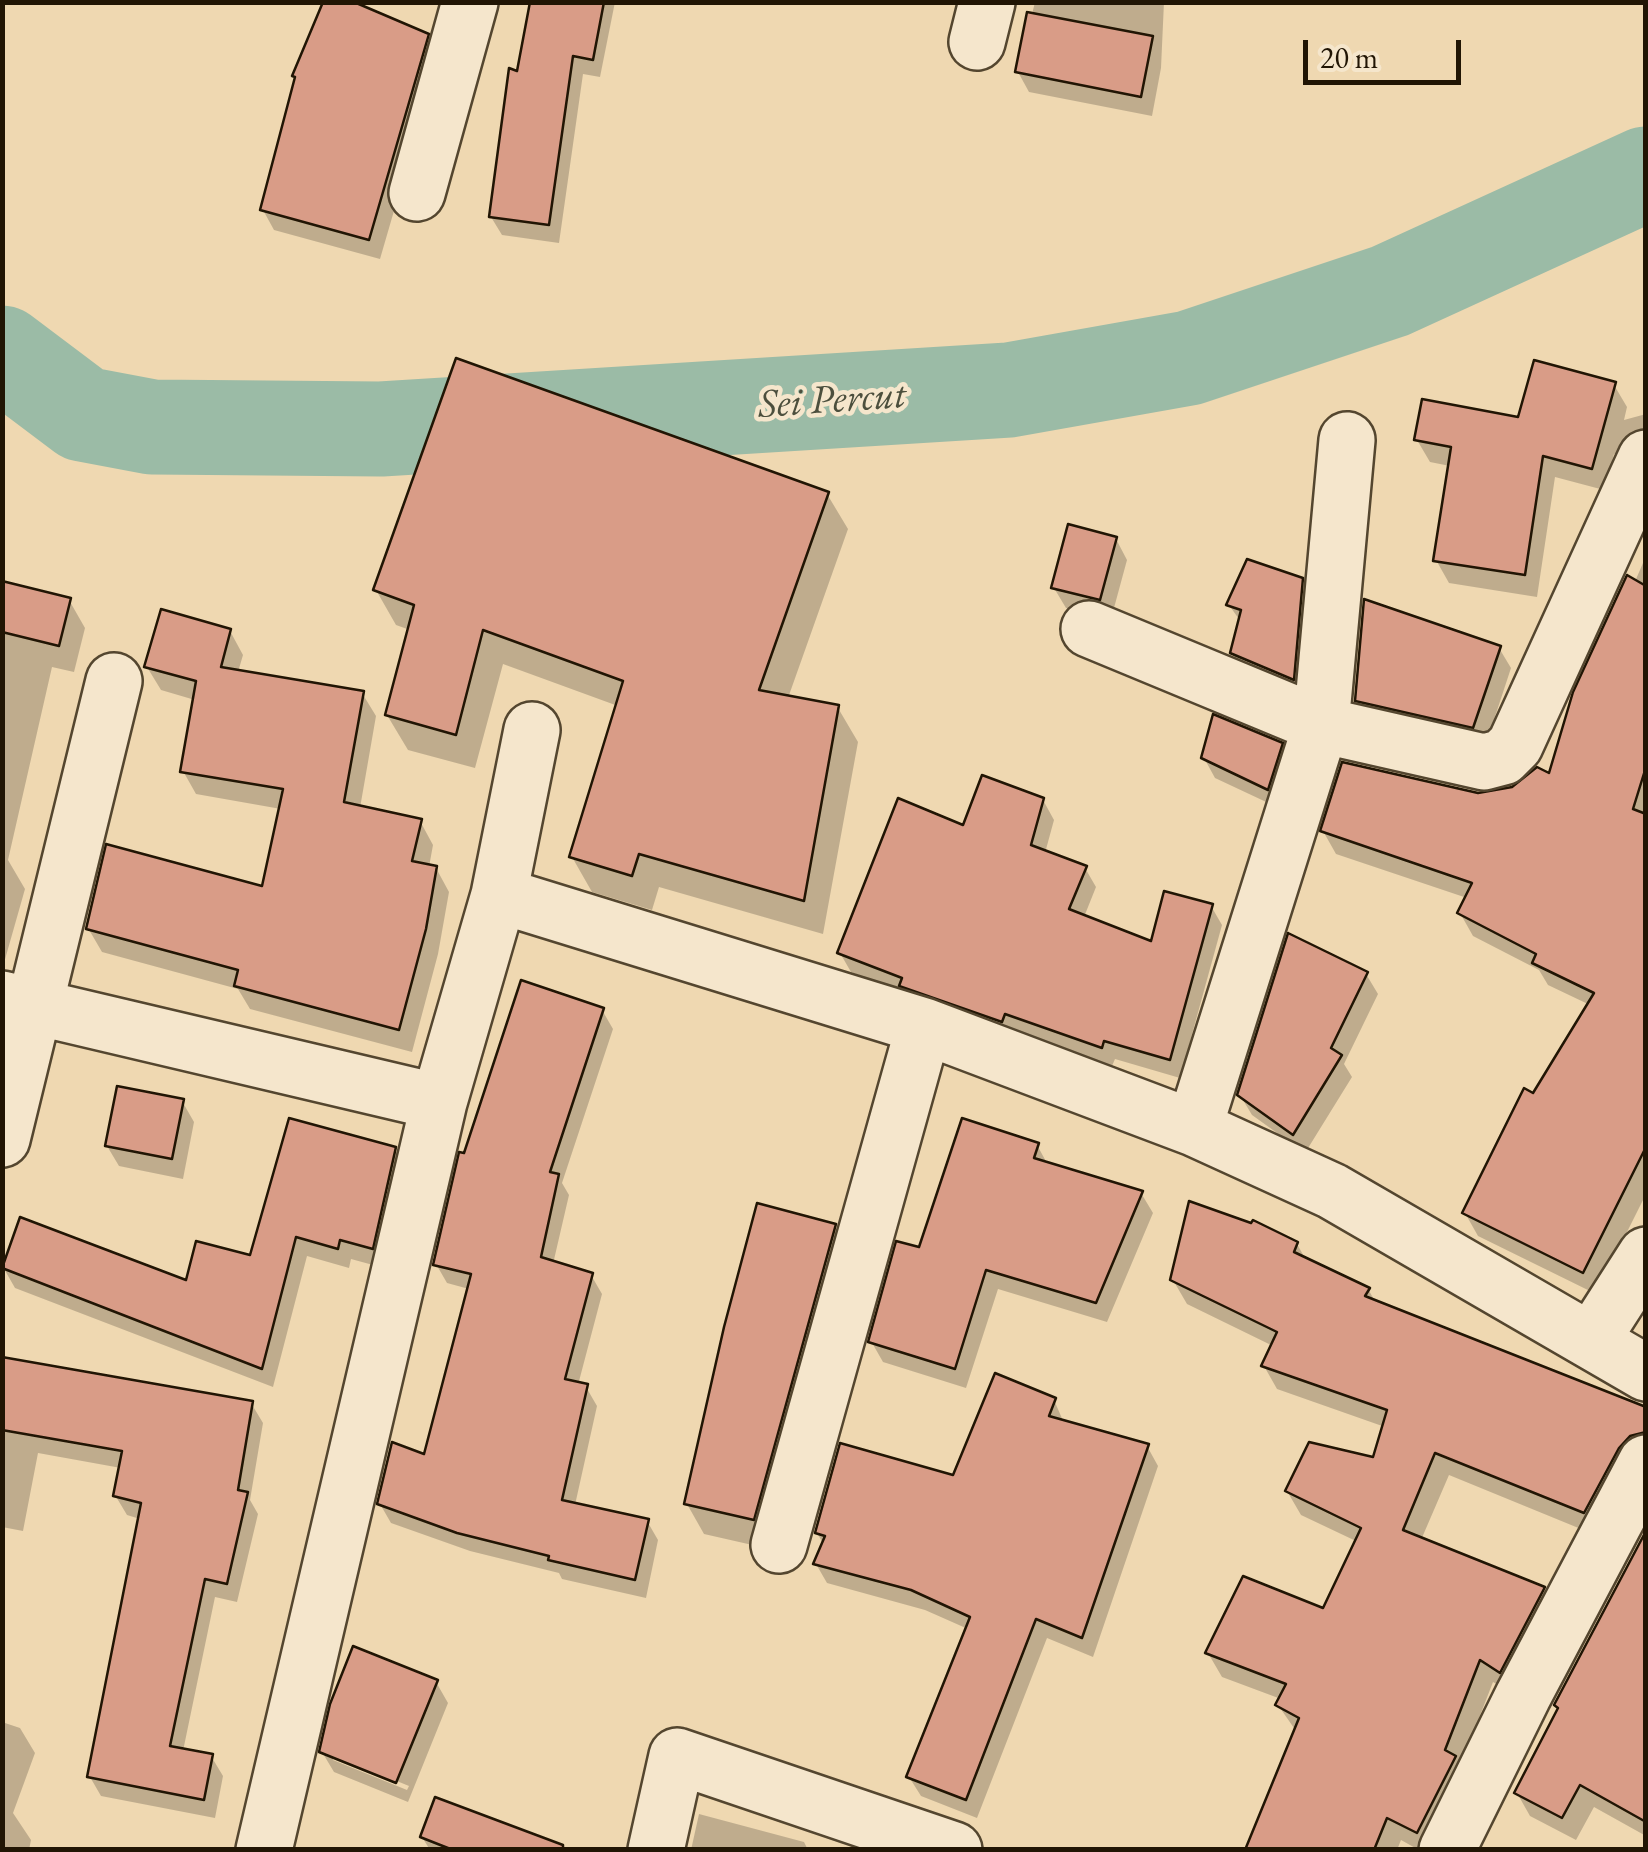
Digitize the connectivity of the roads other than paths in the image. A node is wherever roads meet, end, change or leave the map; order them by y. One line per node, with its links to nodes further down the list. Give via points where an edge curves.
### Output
1 (470, 2): 2 (street)
2 (416, 193)
3 (1348, 440): 7 (street)
4 (1646, 458): 7 (street, via 1515,745 1503,757 1484,762)
5 (1088, 629): 7 (street)
6 (114, 681): 10 (street)
7 (1322, 724): 13 (street)
8 (532, 730): 9 (street)
9 (498, 895): 11 (street); 12 (street)
10 (18, 1002): 12 (street); 14 (street)
11 (924, 1026): 13 (street); 19 (street)
12 (439, 1102): 20 (street)
13 (1194, 1128): 16 (street, via 1332,1190)
14 (2, 1139)
15 (1646, 1255): 16 (street)
16 (1591, 1341): 17 (street)
17 (1646, 1374)
18 (1646, 1463): 23 (street)
19 (780, 1545)
20 (264, 1850)
21 (656, 1850): 22 (street, via 677,1756)
22 (954, 1850)
23 (1447, 1850)

